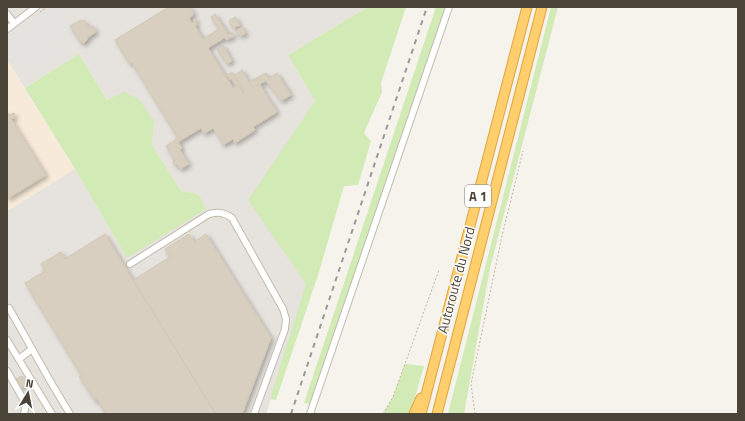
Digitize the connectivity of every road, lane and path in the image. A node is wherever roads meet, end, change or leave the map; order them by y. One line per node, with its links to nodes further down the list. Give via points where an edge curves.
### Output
1 (36, 7): 6 (street)
2 (449, 7): 21 (street)
3 (527, 7): 16 (highway, Autoroute du Nord / A 1)
4 (542, 7): 25 (highway, Autoroute du Nord / A 1)
5 (7, 14): 6 (street)
6 (14, 23): 7 (street)
7 (7, 29)
8 (523, 151): 26 (path, via 492,278 472,384)
9 (130, 264): 20 (street, via 209,214 222,213 232,218 286,319)
10 (439, 270): 22 (path, via 393,397)
11 (9, 308): 13 (street)
12 (7, 340): 14 (street)
13 (32, 349): 14 (street); 19 (street)
14 (19, 359): 18 (street)
15 (7, 371): 17 (street, via 26,404)
16 (428, 385): 23 (highway); 24 (highway, Autoroute du Nord / A 1)
17 (24, 414)
18 (52, 414)
19 (70, 414)
20 (254, 414)
21 (310, 414)
22 (383, 414)
23 (414, 414)
24 (421, 414)
25 (438, 414)
26 (475, 414)

